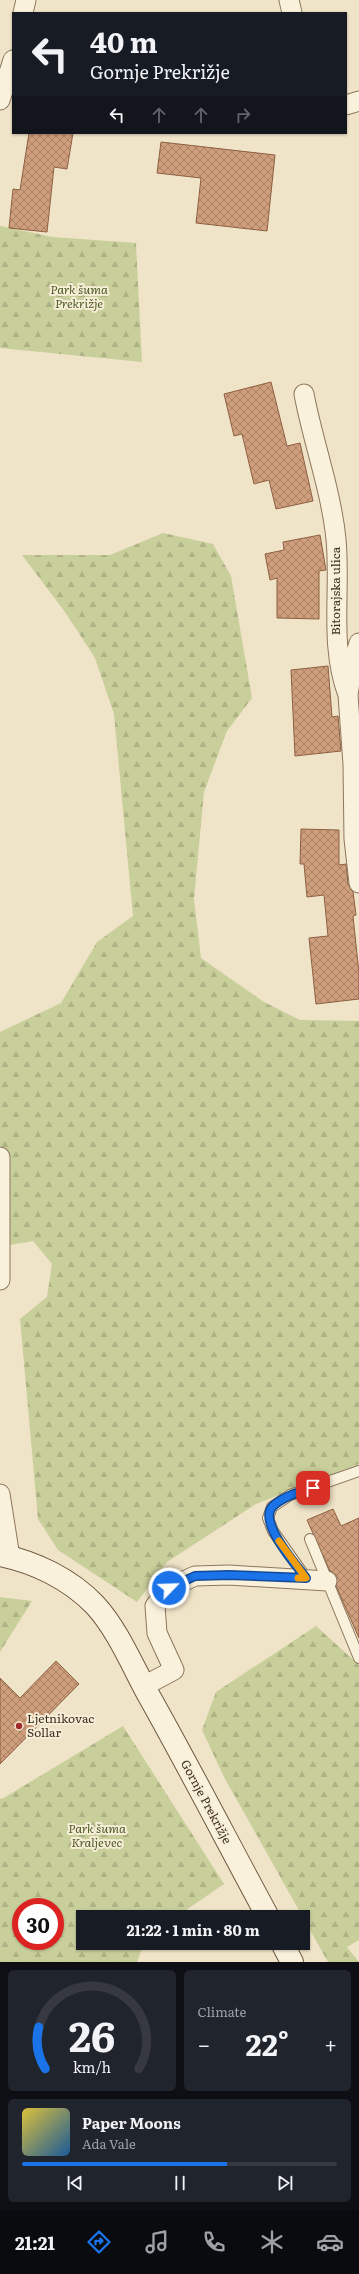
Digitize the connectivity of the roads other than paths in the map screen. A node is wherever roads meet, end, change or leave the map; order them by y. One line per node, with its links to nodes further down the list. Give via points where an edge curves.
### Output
1 (26, 0): 3 (street)
2 (289, 0): 4 (street)
3 (23, 12)
4 (292, 12)
5 (12, 63): 6 (street)
6 (0, 100)
7 (359, 101): 8 (street)
8 (347, 105)
9 (304, 394): 11 (street, Bitorajska ulica, via 333,511 338,570 337,657)
10 (359, 644): 11 (street, Bitorajska ulica, via 352,662)
11 (348, 695): 12 (street, Bitorajska ulica, via 353,764 354,839)
12 (359, 883)
13 (0, 1156): 14 (street)
14 (0, 1280)
15 (359, 1471): 19 (lane, via 290,1495 272,1507 268,1518 273,1530)
16 (0, 1494): 18 (street)
17 (310, 1539): 20 (lane)
18 (5, 1556): 22 (street, Gornje Prekrižje, via 45,1570 69,1583 95,1606)
19 (306, 1578): 20 (street); 22 (street, via 195,1576 169,1588 155,1606 157,1633 174,1670)
20 (327, 1581): 21 (lane)
21 (359, 1658)
22 (144, 1686): 23 (street, Gornje Prekrižje)
23 (264, 1910)
24 (286, 1950): 25 (street)
25 (292, 1962)

